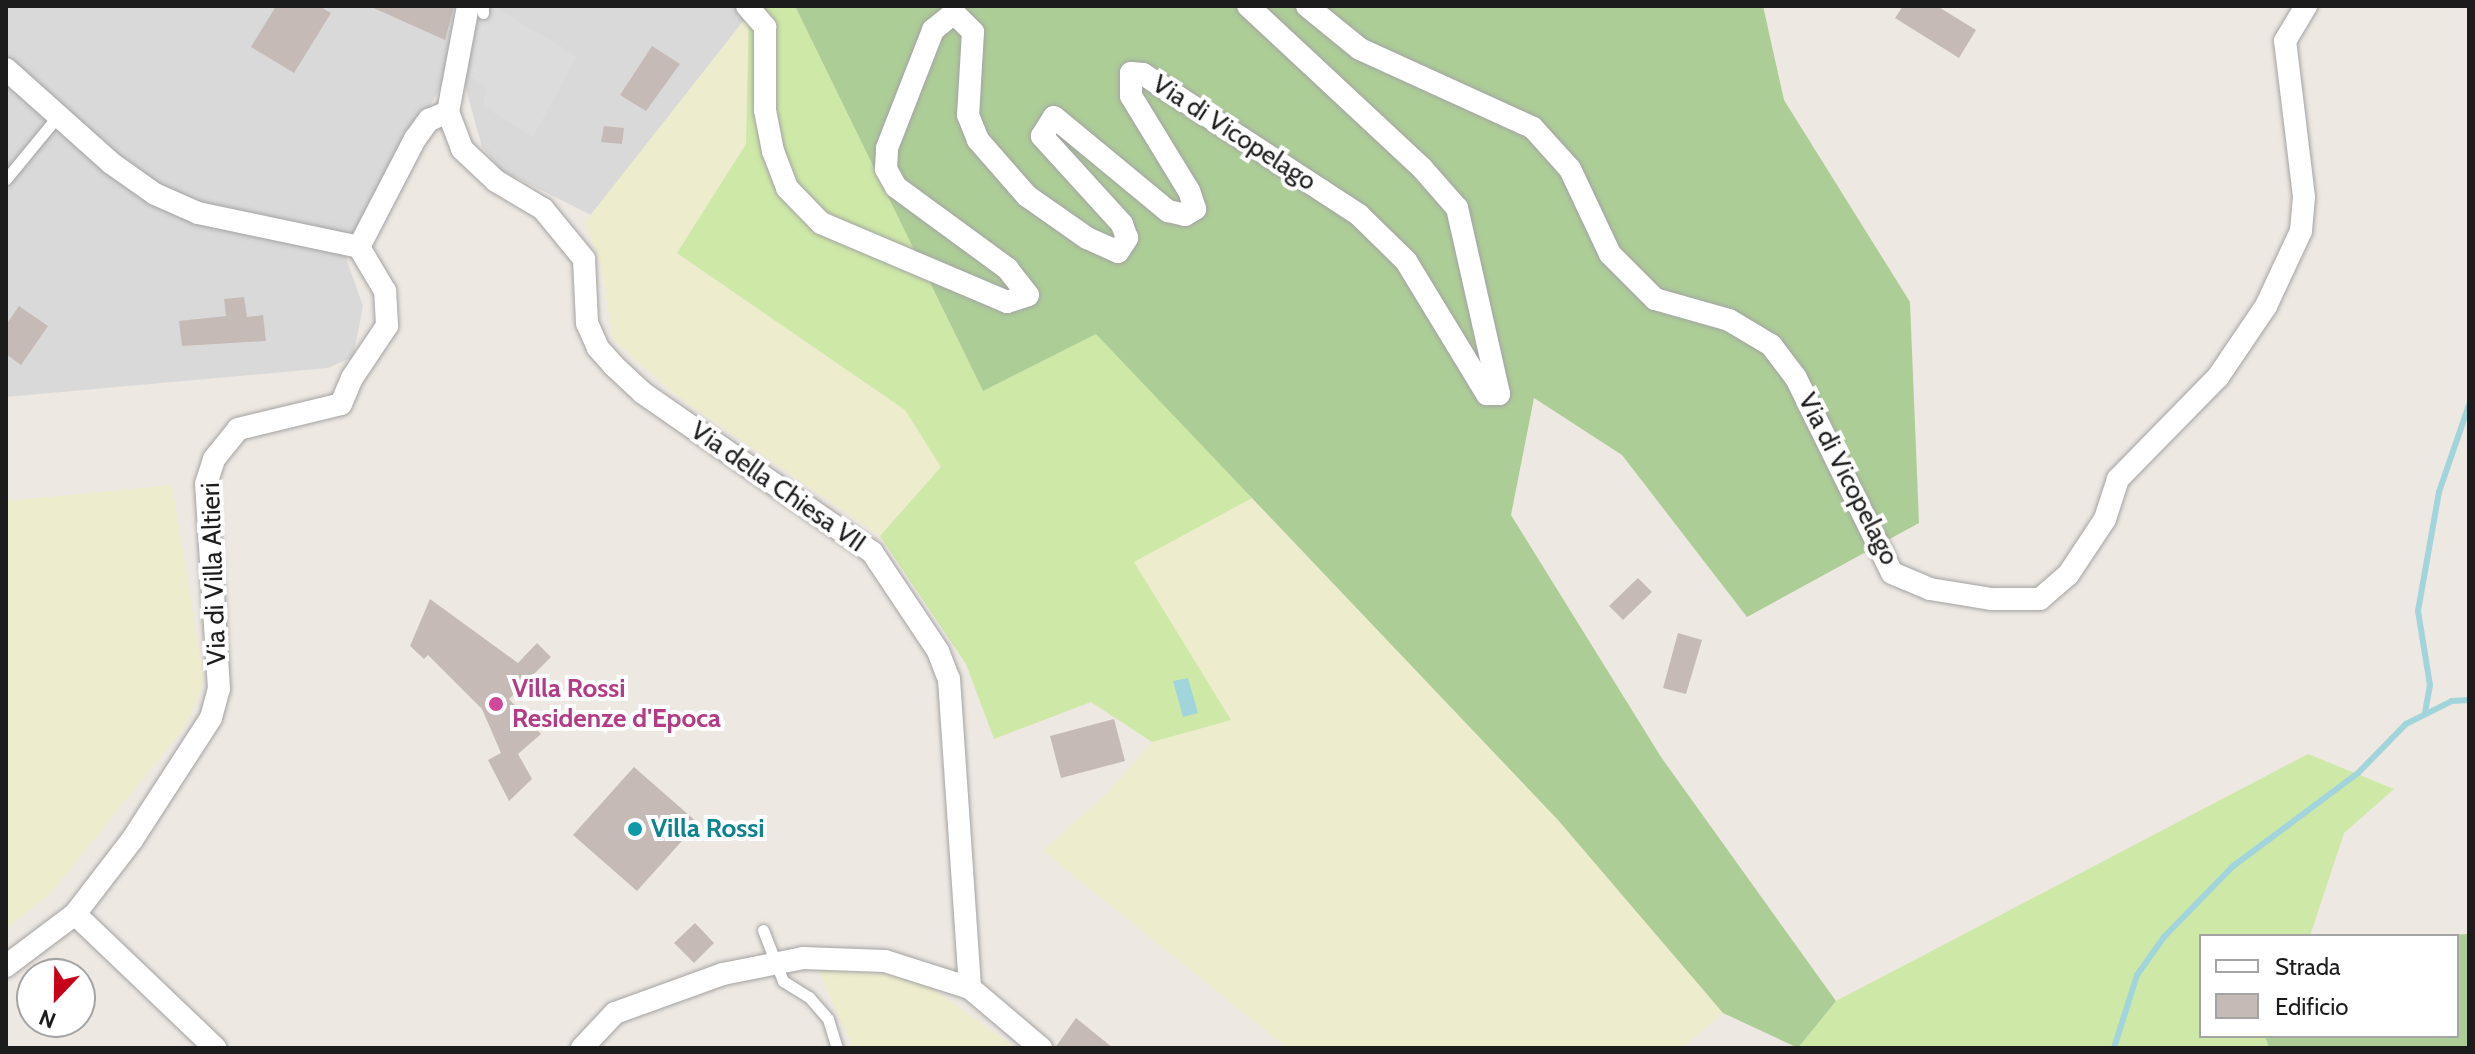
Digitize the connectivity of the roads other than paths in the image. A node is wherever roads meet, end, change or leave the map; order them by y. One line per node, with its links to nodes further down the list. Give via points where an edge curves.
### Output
1 (747, 6): 2 (street, Via di Vicopelago, via 765,27 765,110 773,151 787,188 821,223 1007,302 1028,295 1008,269 896,187 886,169 887,148 933,30 954,13 973,32 968,115 978,140 1027,196 1087,238 1118,252 1127,238 1122,224 1042,136 1054,117 1168,211 1185,215 1195,209 1131,96 1131,73 1143,74 1359,215 1406,261 1487,394 1499,394 1501,383 1457,208 1422,168)
2 (1248, 6)
3 (1307, 6): 4 (street, Via di Vicopelago, via 1360,49 1533,128 1570,169 1610,254 1655,299 1729,320 1771,345 1796,378 1892,573 1930,589 1992,599 2040,599 2068,575 2105,519 2118,479 2218,377 2266,306 2301,231 2304,197 2285,41)
4 (2306, 6)
5 (478, 8): 7 (street)
6 (6, 69): 8 (street)
7 (448, 112): 10 (street, via 429,120 415,139); 15 (street, Via della Chiesa VII, via 462,149 496,181 543,209 584,259 587,323 614,366 654,401 872,552 938,651 949,679)
8 (57, 117): 9 (lane); 10 (street, via 132,179 198,213)
9 (6, 179)
10 (359, 247): 11 (street, Via di Villa Altieri, via 385,291 387,326 341,404 238,429 214,459 206,484 219,689 211,718 132,840)
11 (75, 914): 14 (street, Via di Villa Altieri); 16 (street)
12 (763, 930): 13 (lane)
13 (778, 963): 15 (street, via 803,958 885,961); 17 (street, via 723,974 615,1013); 18 (lane, via 783,981 809,997 828,1019)
14 (6, 966)
15 (970, 988): 19 (street)
16 (215, 1048)
17 (582, 1048)
18 (837, 1048)
19 (1041, 1048)

